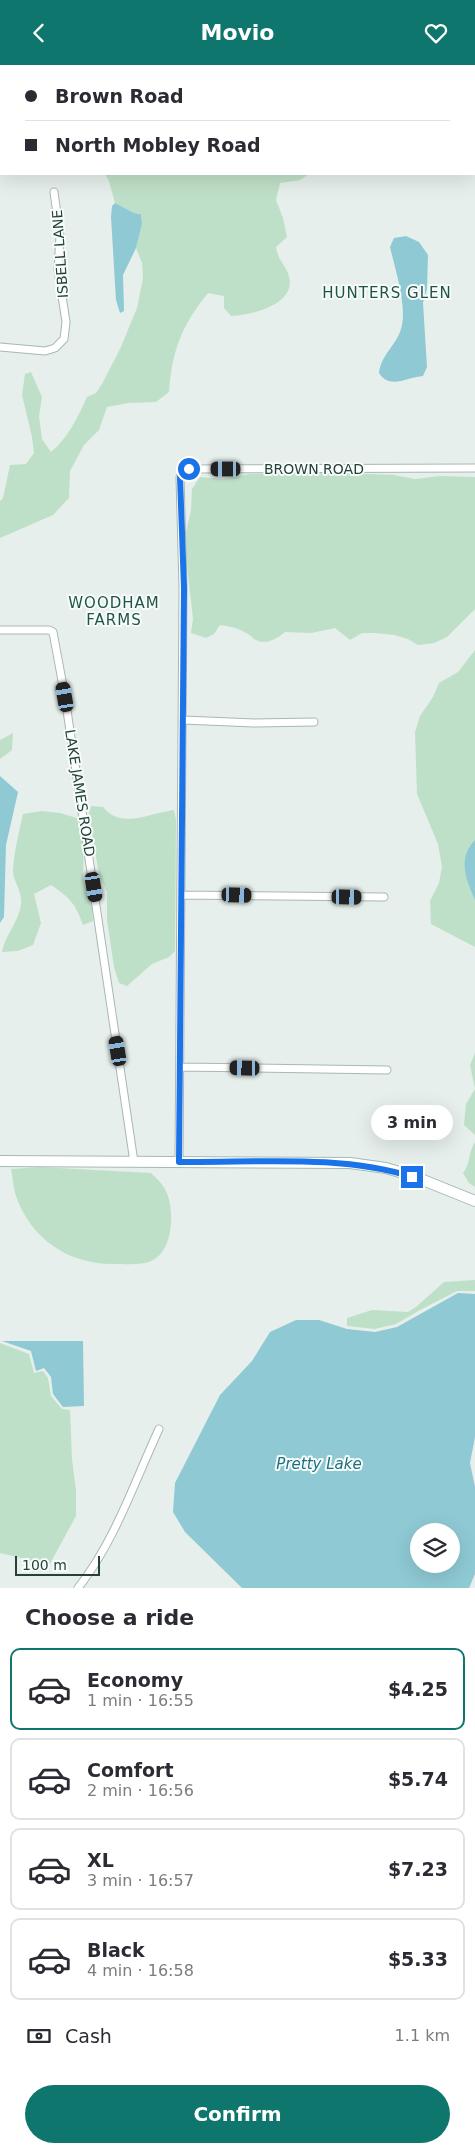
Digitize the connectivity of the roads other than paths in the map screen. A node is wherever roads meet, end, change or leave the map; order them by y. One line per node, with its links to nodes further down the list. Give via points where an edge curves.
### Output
1 (54, 191): 2 (street, ISBELL LANE, via 60,237 58,270 66,323 64,339 55,348 45,351)
2 (0, 347)
3 (475, 468): 5 (street, BROWN ROAD, via 189,469 180,477 184,588)
4 (0, 630): 12 (street, LAKE JAMES ROAD, via 53,632 67,707)
5 (182, 720): 6 (street); 7 (street, BROWN ROAD)
6 (314, 721)
7 (181, 895): 8 (street); 9 (street, BROWN ROAD)
8 (384, 897)
9 (181, 1067): 10 (street); 13 (street, BROWN ROAD)
10 (387, 1070)
11 (0, 1161): 12 (street)
12 (134, 1162): 13 (street)
13 (179, 1162): 14 (street, via 350,1163 395,1171)
14 (475, 1201)
15 (159, 1429): 16 (street, via 118,1524 98,1563)
16 (78, 1588)

